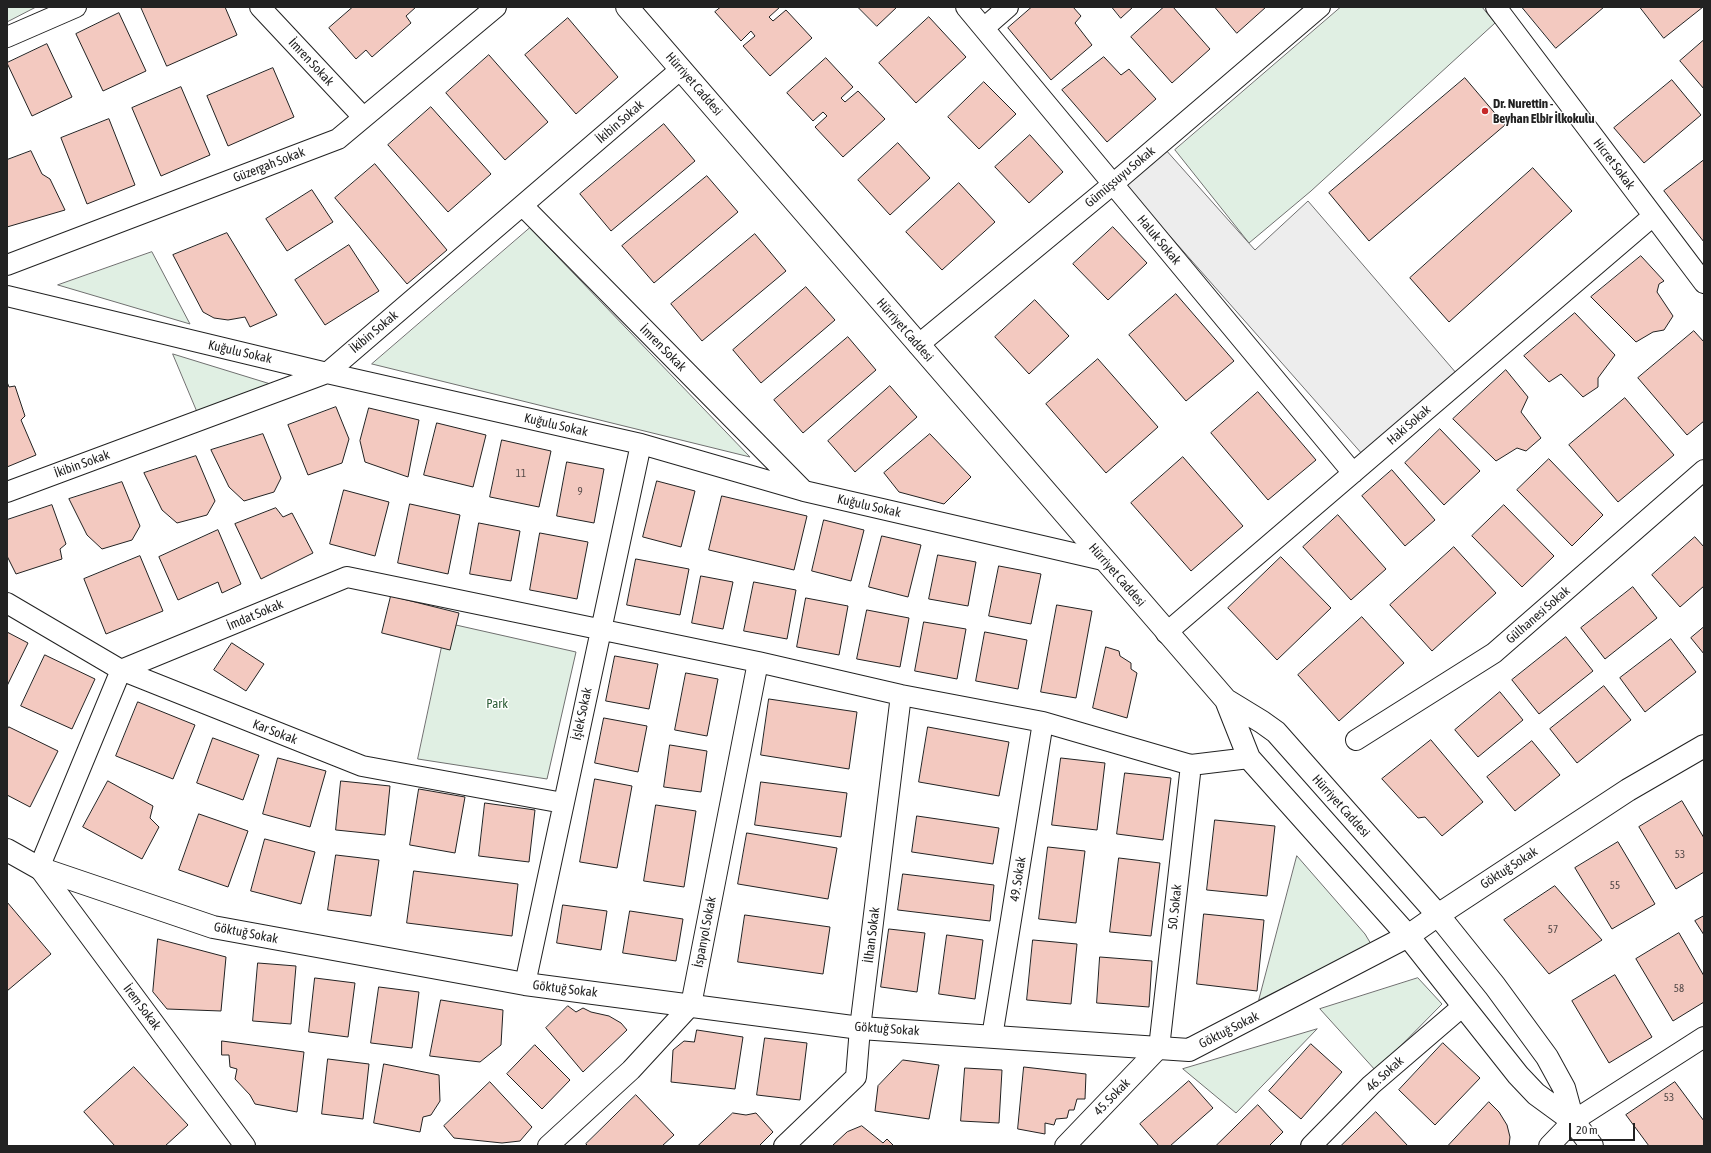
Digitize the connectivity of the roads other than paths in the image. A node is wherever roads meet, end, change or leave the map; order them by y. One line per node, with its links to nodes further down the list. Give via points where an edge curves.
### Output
1 (76, 7): 10 (street)
2 (260, 7): 12 (street, İmren Sokak)
3 (496, 7): 12 (street, Güzergah Sokak)
4 (627, 7): 11 (main road, Hürriyet Caddesi)
5 (966, 7): 9 (street, Haluk Sokak)
6 (1008, 7): 9 (street)
7 (1320, 7): 13 (street, Gümüşsuyu Sokak)
8 (1496, 7): 15 (street, Hicret Sokak)
9 (984, 28): 13 (street, Haluk Sokak)
10 (7, 37)
11 (681, 69): 14 (street, İkibin Sokak); 19 (main road, Hürriyet Caddesi)
12 (363, 117): 16 (street, Güzergah Sokak, via 338,139)
13 (1112, 184): 19 (street, Gümüşsuyu Sokak); 23 (street, Haluk Sokak)
14 (523, 206): 20 (street, İkibin Sokak); 24 (street, İmren Sokak)
15 (1653, 216): 17 (street, Hicret Sokak); 23 (street, Haki Sokak)
16 (7, 265)
17 (1704, 283)
18 (7, 296): 20 (street, Kuğulu Sokak)
19 (918, 345): 26 (main road, Hürriyet Caddesi)
20 (327, 373): 21 (street, Kuğulu Sokak); 25 (street, İkibin Sokak)
21 (641, 444): 24 (street, Kuğulu Sokak); 28 (street, İşlek Sokak)
22 (1704, 470): 35 (street, Gülhanesi Sokak, via 1494,653)
23 (1353, 473): 29 (street, Haki Sokak)
24 (804, 491): 26 (street, Kuğulu Sokak)
25 (7, 492)
26 (1103, 560): 29 (main road, Hürriyet Caddesi)
27 (7, 603): 31 (street, Kar Sokak)
28 (600, 629): 30 (street, İmdat Sokak); 31 (street, İmdat Sokak, via 347,577); 39 (street, İşlek Sokak)
29 (1166, 633): 33 (main road, Hürriyet Caddesi)
30 (758, 662): 32 (street, İmdat Sokak); 45 (street, İspanyol Sokak)
31 (121, 670): 39 (street, Kar Sokak, via 362,766); 41 (street)
32 (901, 695): 34 (street, İmdat Sokak); 47 (street, İlhan Sokak)
33 (1226, 700): 37 (main road); 42 (main road, Hürriyet Caddesi, via 1276,732)
34 (1043, 722): 38 (street, İmdat Sokak); 48 (street, 49. Sokak)
35 (1356, 740)
36 (1704, 746): 42 (main road, Göktuğ Sokak, via 1628,790)
37 (1249, 758): 38 (street); 43 (main road)
38 (1191, 765): 50 (street, 50. Sokak)
39 (563, 803): 44 (street, İşlek Sokak)
40 (7, 850): 41 (main road, Göktuğ Sokak)
41 (39, 868): 44 (main road, Göktuğ Sokak, via 214,927); 52 (street, İrem Sokak)
42 (1438, 915): 43 (main road, Göktuğ Sokak); 51 (main road, Hürriyet Caddesi, via 1495,986 1546,1057 1564,1088)
43 (1408, 936): 46 (main road); 50 (main road, Göktuğ Sokak, via 1189,1050)
44 (525, 984): 45 (main road, Göktuğ Sokak)
45 (691, 1005): 47 (main road, Göktuğ Sokak); 53 (street, via 631,1070)
46 (1463, 1006): 51 (main road, via 1536,1094); 56 (street, 46. Sokak, via 1371,1085)
47 (860, 1028): 48 (main road, Göktuğ Sokak); 54 (street, İlhan Sokak, via 856,1077)
48 (992, 1037): 50 (main road, Göktuğ Sokak)
49 (1704, 1037): 51 (street)
50 (1159, 1048): 55 (street, 45. Sokak)
51 (1573, 1121): 57 (street); 58 (main road, Hürriyet Caddesi)
52 (246, 1146)
53 (548, 1146)
54 (784, 1146)
55 (1065, 1146)
56 (1311, 1146)
57 (1549, 1146)
58 (1592, 1146)

